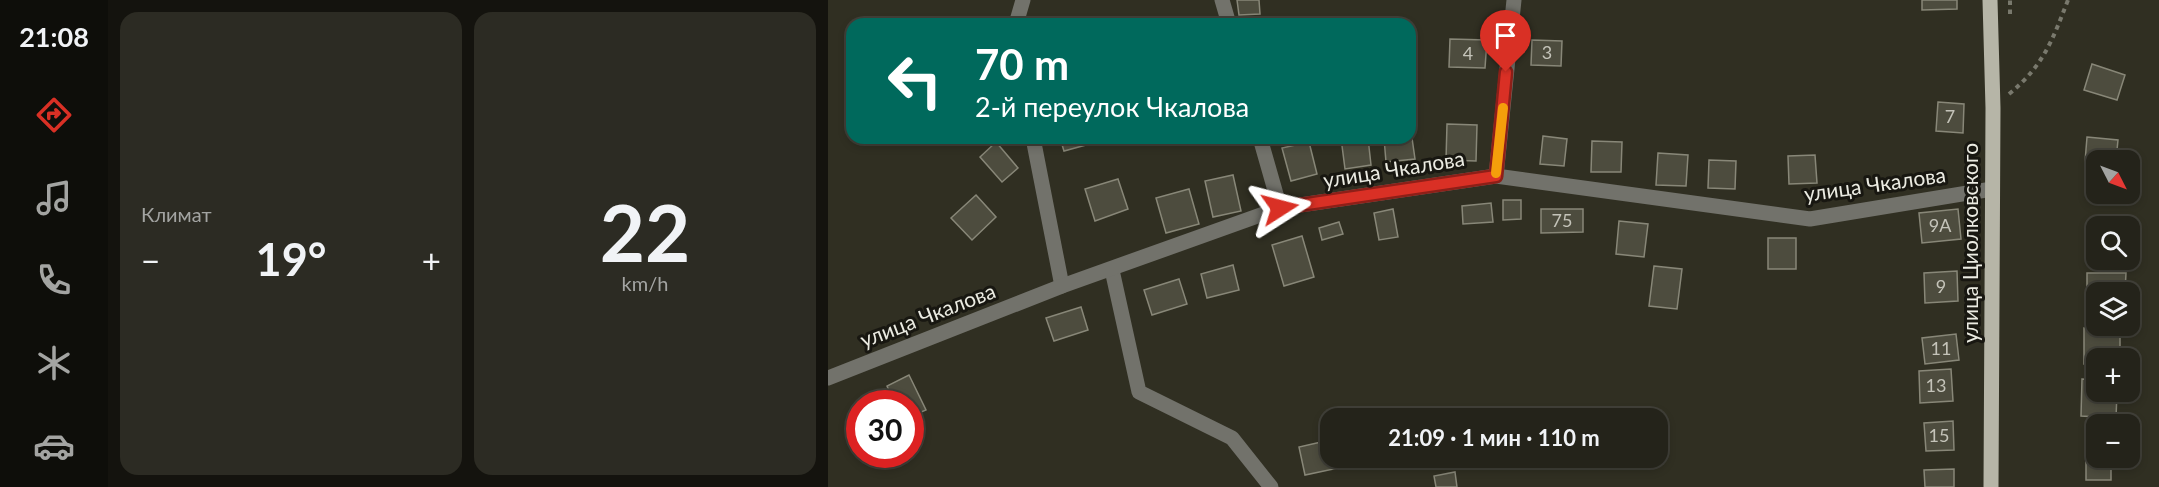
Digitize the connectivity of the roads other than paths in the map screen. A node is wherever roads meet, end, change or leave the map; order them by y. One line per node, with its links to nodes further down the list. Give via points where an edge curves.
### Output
1 (1023, 0): 5 (street)
2 (1222, 0): 6 (street)
3 (1514, 0): 9 (street)
4 (1990, 0): 10 (main road, улица Циолковского)
5 (1018, 18)
6 (1227, 18)
7 (1034, 144): 13 (street)
8 (1262, 144): 11 (street)
9 (1496, 176): 10 (street, улица Чкалова, via 1810,219); 11 (street, улица Чкалова)
10 (1992, 189): 16 (main road, улица Циолковского)
11 (1280, 208): 12 (street, улица Чкалова)
12 (1112, 270): 13 (street, улица Чкалова); 15 (street, via 1139,392 1232,438)
13 (1062, 286): 14 (street, улица Чкалова)
14 (828, 378)
15 (1271, 487)
16 (1992, 487)

